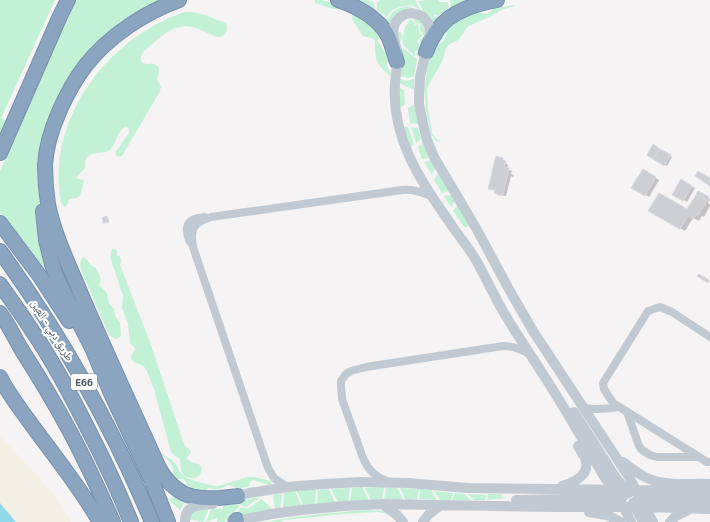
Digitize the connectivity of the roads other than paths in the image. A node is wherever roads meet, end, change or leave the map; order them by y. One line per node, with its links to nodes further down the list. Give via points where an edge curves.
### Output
1 (68, 0): 7 (highway)
2 (179, 0): 8 (highway, via 165,5 127,28 97,52 86,65 57,116 48,143)
3 (338, 0): 6 (highway, via 376,20 385,31)
4 (496, 0): 5 (highway, via 469,7 448,19 438,29)
5 (426, 52): 6 (street, via 430,31 427,21 415,14 404,15 398,19 393,31); 22 (street, via 419,86 419,104 425,132 438,166 476,228 532,331)
6 (397, 62): 9 (street, via 394,95 398,125 411,160)
7 (0, 153)
8 (45, 164): 19 (highway, via 42,182 43,217 52,264); 32 (highway, via 48,204 56,233 159,468 174,487 195,498)
9 (431, 196): 17 (street, via 475,259 503,313); 29 (street, via 407,190 211,217 201,221 194,228 191,237 193,246 268,468 274,478)
10 (0, 223): 19 (highway, via 52,295)
11 (0, 250): 45 (highway, طريق دبي - العين / E66, via 48,322 96,403 118,445)
12 (0, 284): 44 (highway, طريق دبي - العين / E66, via 56,368 105,461)
13 (0, 313): 15 (highway)
14 (0, 320): 15 (highway)
15 (14, 337): 43 (highway, via 68,428)
16 (710, 337): 21 (street, via 672,312 660,307 648,311 603,383 613,403)
17 (530, 355): 20 (street); 27 (street, via 521,349 504,346 366,367 351,371 343,377 342,399 365,464 372,473)
18 (0, 376): 42 (highway, via 16,403)
19 (110, 391): 46 (highway)
20 (556, 395): 30 (street, via 558,408 585,458 586,467 576,481); 33 (street, via 564,398)
21 (619, 407): 22 (street, via 603,410); 23 (street)
22 (585, 408): 24 (street)
23 (627, 412): 25 (street); 25 (street, via 642,450 650,455 657,458)
24 (616, 456): 28 (street, via 636,472 657,482); 33 (street, via 629,477)
25 (700, 457): 26 (street)
26 (710, 462)
27 (390, 482): 29 (street); 30 (street, via 468,488)
28 (710, 484)
29 (288, 487): 32 (street)
30 (553, 489): 33 (street)
31 (710, 491): 33 (street)
32 (238, 496): 47 (street, via 221,502 194,506 187,513)
33 (631, 498): 34 (street); 37 (street, via 518,500); 38 (street); 39 (street); 51 (street); 52 (street); 53 (street)
34 (710, 499)
35 (382, 504): 36 (street); 41 (street, via 322,508); 48 (street)
36 (441, 505): 37 (street); 49 (street)
37 (501, 506): 38 (street)
38 (554, 507): 50 (street, via 603,514)
39 (693, 508): 40 (street); 54 (street, via 676,516)
40 (710, 509)
41 (235, 521)
42 (100, 522)
43 (112, 522)
44 (131, 522)
45 (152, 522)
46 (168, 522)
47 (185, 522)
48 (403, 522)
49 (422, 522)
50 (620, 522)
51 (631, 522)
52 (644, 522)
53 (653, 522)
54 (670, 522)

